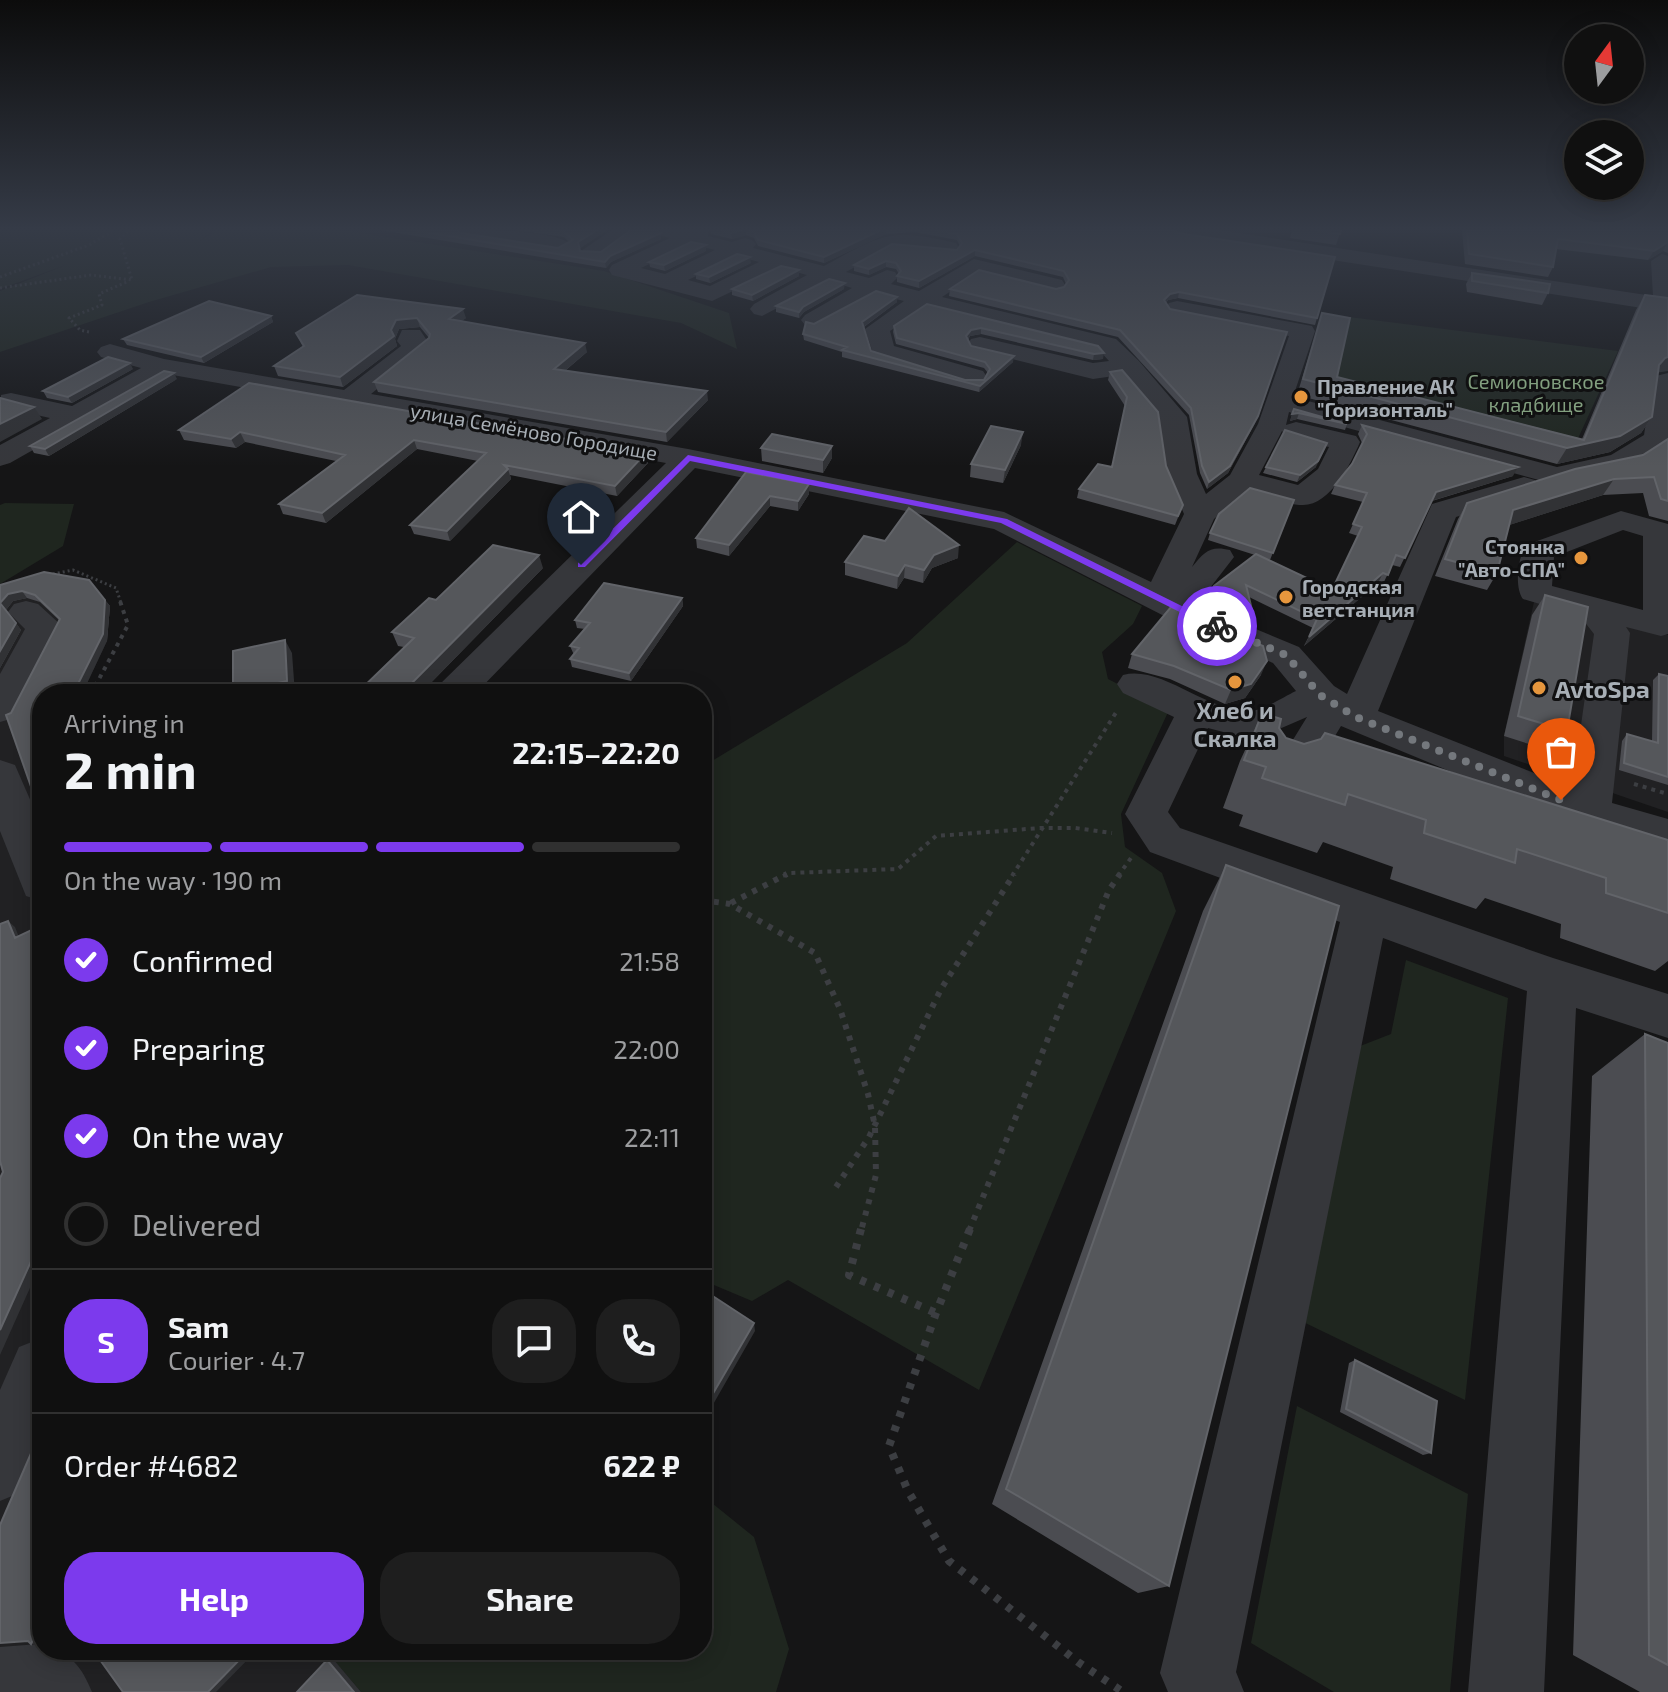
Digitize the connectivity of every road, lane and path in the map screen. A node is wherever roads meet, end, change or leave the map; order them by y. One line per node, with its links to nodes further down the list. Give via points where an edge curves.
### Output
1 (92, 309): 10 (path, via 69,318)
2 (832, 309): 7 (street)
3 (906, 309): 17 (street, via 877,329 883,351)
4 (962, 309): 11 (street)
5 (1033, 309): 11 (street, via 1097,325)
6 (1182, 309): 13 (street, via 1303,331)
7 (813, 320)
8 (411, 335): 19 (street, via 409,341 418,345)
9 (950, 336): 15 (street, via 1093,371)
10 (102, 342): 14 (street, улица Семёново Городище)
11 (1107, 344): 15 (street)
12 (1262, 353): 13 (street)
13 (1291, 359): 21 (street)
14 (163, 366): 19 (street, улица Семёново Городище); 22 (street)
15 (1130, 366): 23 (street)
16 (1166, 375): 23 (street)
17 (974, 377)
18 (1668, 381): 24 (street)
19 (349, 399): 26 (street, улица Семёново Городище)
20 (11, 401): 22 (street)
21 (1275, 412): 27 (street); 28 (street); 28 (street, via 1346,442 1331,474 1303,496)
22 (77, 415): 25 (street)
23 (1173, 417): 29 (street, via 1182,474)
24 (1663, 441): 27 (street, via 1621,462)
25 (0, 457)
26 (688, 458): 32 (street, улица Семёново Городище, via 1004,521); 36 (street)
27 (1557, 476): 38 (street, via 1443,511)
28 (1242, 480): 29 (street)
29 (1200, 514): 32 (street)
30 (1218, 557): 32 (street)
31 (44, 575): 35 (path, via 73,570 116,588 128,625)
32 (1172, 606): 38 (street, улица Семёново Городище, via 1286,655)
33 (1592, 608): 43 (street, via 1612,633)
34 (26, 612): 39 (street, via 44,626)
35 (96, 684)
36 (463, 684)
37 (1136, 684): 40 (street); 44 (path)
38 (1336, 706): 40 (street, via 1254,726); 41 (street, via 1291,765); 43 (street)
39 (0, 709)
40 (1196, 712): 47 (street, via 1146,814)
41 (1345, 770)
42 (0, 775): 48 (street)
43 (1590, 812): 46 (street)
44 (1040, 828): 47 (path); 51 (path, via 936,836 898,869 790,873); 55 (path, via 941,989)
45 (1528, 829): 49 (street)
46 (1668, 836)
47 (1165, 840): 52 (street); 57 (path, via 1127,861 1109,890)
48 (32, 857)
49 (1668, 874)
50 (712, 901): 51 (path)
51 (730, 904): 55 (path, via 815,953 844,1023)
52 (1365, 913): 53 (street); 61 (street, via 1198,1673)
53 (1553, 979): 54 (street); 62 (street)
54 (1668, 1016)
55 (875, 1126): 56 (path); 57 (path, via 876,1175 849,1275)
56 (836, 1187)
57 (936, 1313): 60 (path, via 889,1446 908,1491 949,1561)
58 (32, 1393): 59 (street)
59 (0, 1467)
60 (1123, 1692)
61 (1206, 1692)
62 (1506, 1692)

